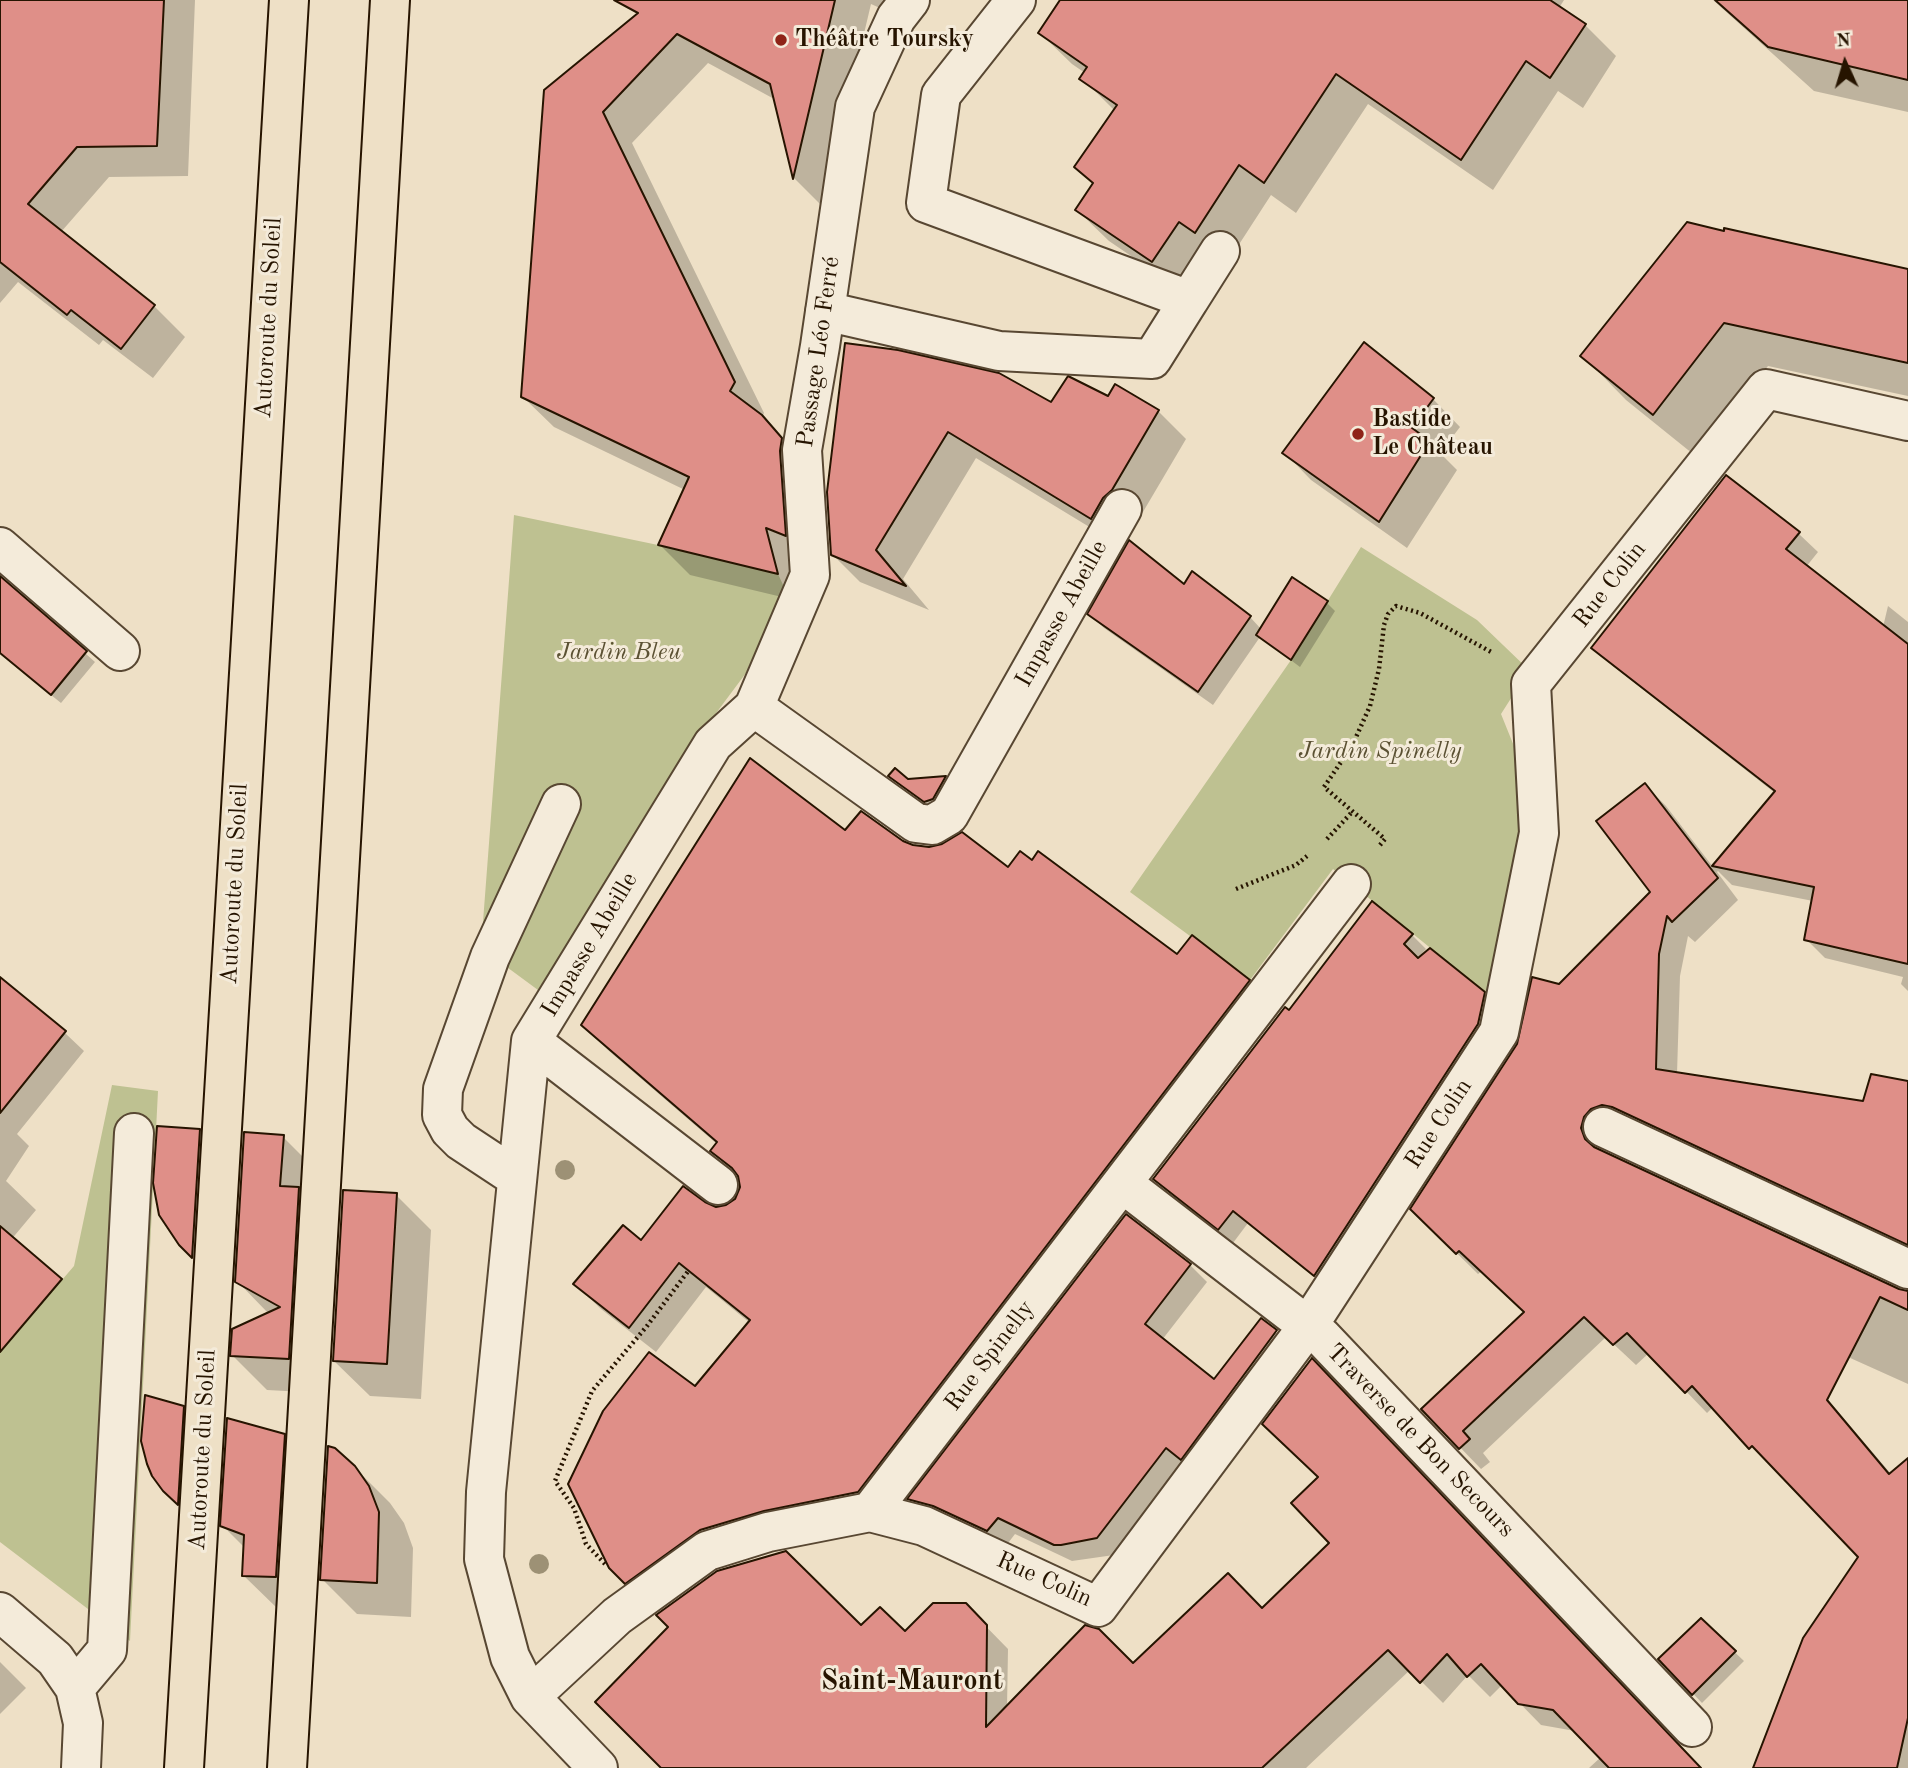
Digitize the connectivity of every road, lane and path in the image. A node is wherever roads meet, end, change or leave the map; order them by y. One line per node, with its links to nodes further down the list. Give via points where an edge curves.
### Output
1 (289, 0): 36 (highway, Autoroute du Soleil)
2 (390, 0): 37 (highway)
3 (910, 0): 7 (street, Passage Léo Ferré, via 895,18 855,107)
4 (1016, 0): 6 (street, via 941,95 926,203)
5 (1220, 251): 6 (street)
6 (1189, 300): 7 (street, via 1152,359 999,351)
7 (823, 328): 13 (street, Passage Léo Ferré, via 802,450 810,575)
8 (1908, 421): 12 (street, Rue Colin, via 1766,389)
9 (1122, 509): 13 (street, Impasse Abeille, via 948,815 932,825 916,823)
10 (0, 547): 11 (street)
11 (120, 651)
12 (1531, 684): 15 (path, via 1504,660 1420,613 1396,606 1384,625 1370,706 1352,746 1324,787); 28 (street, Rue Colin, via 1539,833 1499,1032)
13 (760, 693): 20 (street, Impasse Abeille, via 713,744)
14 (561, 804): 23 (street, via 490,957 443,1089 442,1115 450,1130)
15 (1353, 811): 16 (path); 18 (path, via 1385,839)
16 (1322, 845)
17 (1313, 852): 19 (path, via 1296,865)
18 (1351, 884): 24 (street, Rue Spinelly)
19 (1236, 889)
20 (531, 1041): 23 (street, Impasse Abeille); 25 (street)
21 (1603, 1127): 26 (street)
22 (134, 1133): 32 (street, via 107,1650)
23 (517, 1178): 33 (street, Impasse Abeille, via 486,1492 484,1559 510,1657)
24 (1122, 1183): 28 (street, Traverse de Bon Secours); 29 (street, Rue Spinelly)
25 (718, 1185)
26 (1908, 1269)
27 (689, 1270): 31 (path, via 592,1391 555,1481 574,1508 586,1544 606,1564)
28 (1308, 1326): 29 (street, Rue Colin, via 1098,1607 925,1526); 34 (street, Traverse de Bon Secours)
29 (870, 1512): 31 (street, via 768,1532 707,1550)
30 (0, 1612): 32 (street, via 55,1659)
31 (617, 1616): 33 (street)
32 (75, 1688): 35 (street, via 83,1723)
33 (530, 1697): 38 (street, Impasse Abeille)
34 (1692, 1727)
35 (81, 1768)
36 (184, 1768)
37 (288, 1768)
38 (597, 1768)

